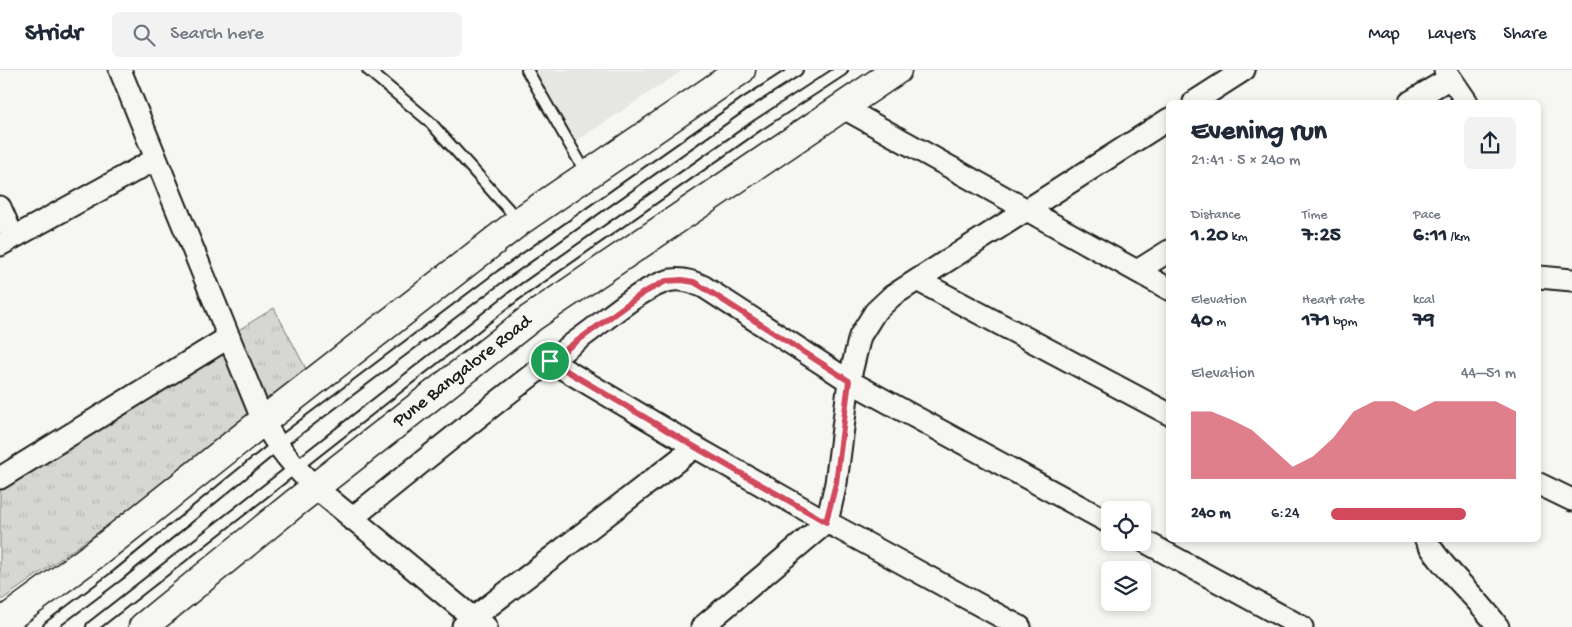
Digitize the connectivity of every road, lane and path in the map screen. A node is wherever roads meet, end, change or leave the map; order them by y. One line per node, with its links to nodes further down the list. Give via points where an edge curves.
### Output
1 (120, 70): 15 (street)
2 (368, 70): 19 (lane, via 430,121)
3 (527, 70): 16 (lane)
4 (741, 70): 16 (main road, via 715,82)
5 (797, 70): 32 (lane, via 502,274)
6 (842, 70): 34 (lane, via 514,296)
7 (897, 70): 13 (main road, Pune Bangalore Road)
8 (1244, 70): 10 (street)
9 (1447, 74): 11 (street); 12 (street)
10 (1197, 100)
11 (1413, 100)
12 (1464, 100)
13 (842, 108): 18 (street); 37 (main road, Pune Bangalore Road, via 531,318)
14 (1166, 121): 18 (street)
15 (156, 158): 20 (street); 27 (street)
16 (588, 176): 19 (main road)
17 (0, 207): 20 (street)
18 (1027, 210): 22 (street); 24 (street)
19 (520, 221): 31 (main road)
20 (6, 241)
21 (1166, 253): 22 (street)
22 (1137, 271): 26 (street)
23 (1541, 276): 25 (street)
24 (917, 280): 29 (street, via 875,312 860,336); 30 (street)
25 (1572, 280)
26 (1166, 287)
27 (229, 338): 31 (street); 35 (street)
28 (550, 361): 29 (street, via 643,293 666,281 682,280 704,288); 33 (street); 39 (street)
29 (849, 381): 40 (street); 41 (street, via 836,483)
30 (1166, 412)
31 (263, 421): 32 (street); 44 (main road, via 98,552)
32 (277, 445): 34 (street); 47 (lane, via 118,575)
33 (695, 447): 41 (street); 45 (street)
34 (294, 467): 37 (street); 48 (lane)
35 (0, 478)
36 (1541, 485): 38 (street)
37 (316, 488): 39 (street); 49 (main road, Pune Bangalore Road)
38 (1572, 500)
39 (351, 518): 45 (street)
40 (1101, 518)
41 (826, 522): 46 (street); 50 (street)
42 (1427, 542): 52 (street)
43 (1151, 545): 51 (street)
44 (0, 624)
45 (474, 624)
46 (709, 625)
47 (48, 627)
48 (92, 627)
49 (143, 627)
50 (1020, 627)
51 (1302, 627)
52 (1498, 627)

